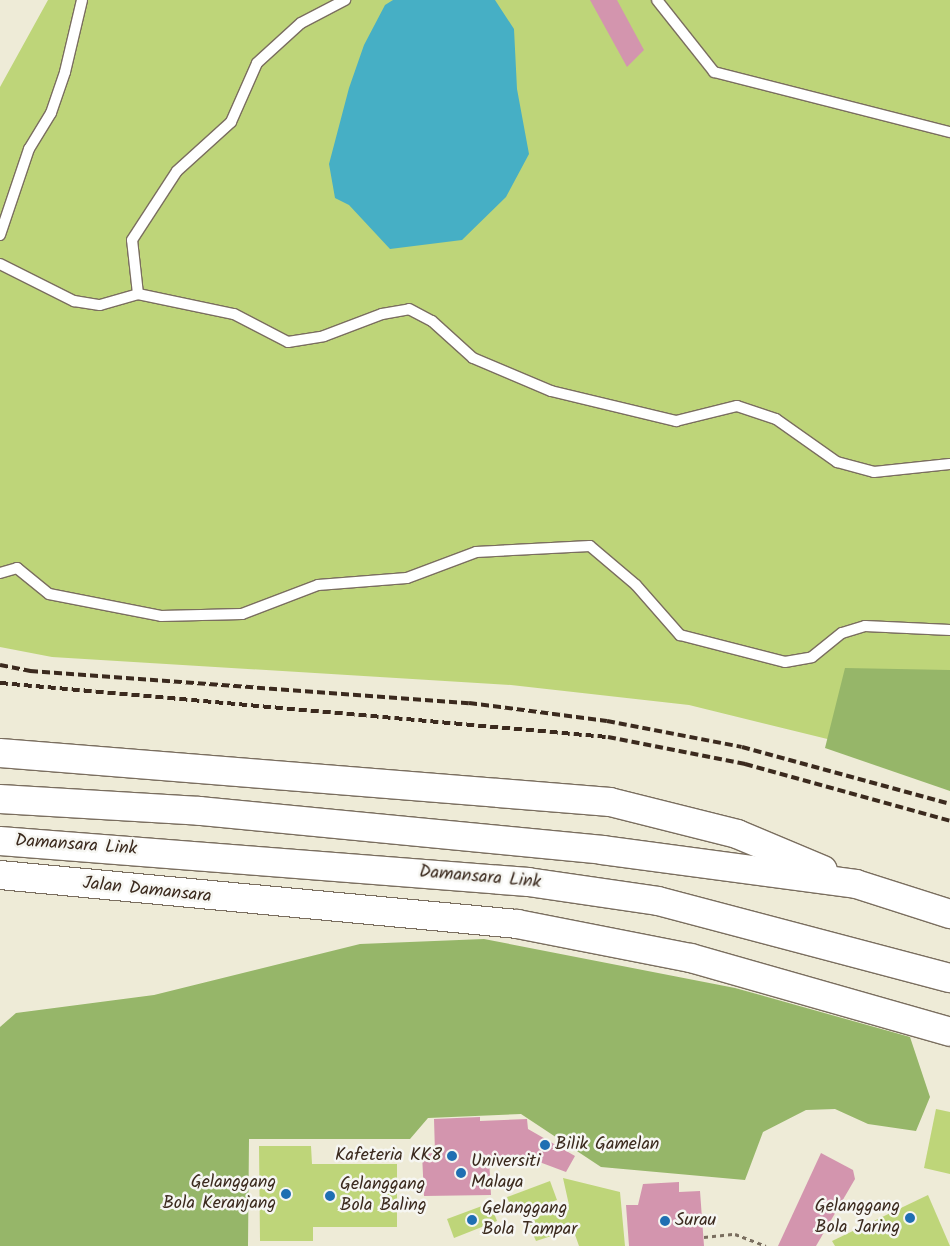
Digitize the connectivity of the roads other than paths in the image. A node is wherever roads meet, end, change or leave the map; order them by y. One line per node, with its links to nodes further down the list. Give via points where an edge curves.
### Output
1 (82, 0): 5 (lane, via 65,72 51,113 29,149)
2 (345, 0): 7 (lane, via 300,23 257,63 231,122 177,171 132,240)
3 (657, 0): 4 (lane, via 714,72)
4 (950, 132)
5 (0, 235)
6 (0, 264): 7 (lane, via 74,301 100,305)
7 (138, 294): 8 (lane, via 234,314 288,342 324,336 410,309 432,321 473,358 551,391 676,422 737,406 776,419 837,462 874,472)
8 (950, 464)
9 (0, 573): 10 (lane, via 17,568 49,594 161,616 242,614 318,585 407,578 476,552 590,546 636,584 680,635 785,662 812,657 842,633 865,626)
10 (950, 630)
11 (0, 753): 16 (main road, via 610,802 737,834)
12 (0, 800): 16 (main road, via 200,811 602,850)
13 (0, 841): 19 (main road, Damansara Link, via 528,882 658,901)
14 (0, 875): 17 (main road, Jalan Damansara)
15 (0, 883): 17 (main road)
16 (856, 884): 18 (main road)
17 (154, 892): 20 (main road, Jalan Damansara, via 546,930 691,958)
18 (950, 914)
19 (950, 978)
20 (950, 1032)

